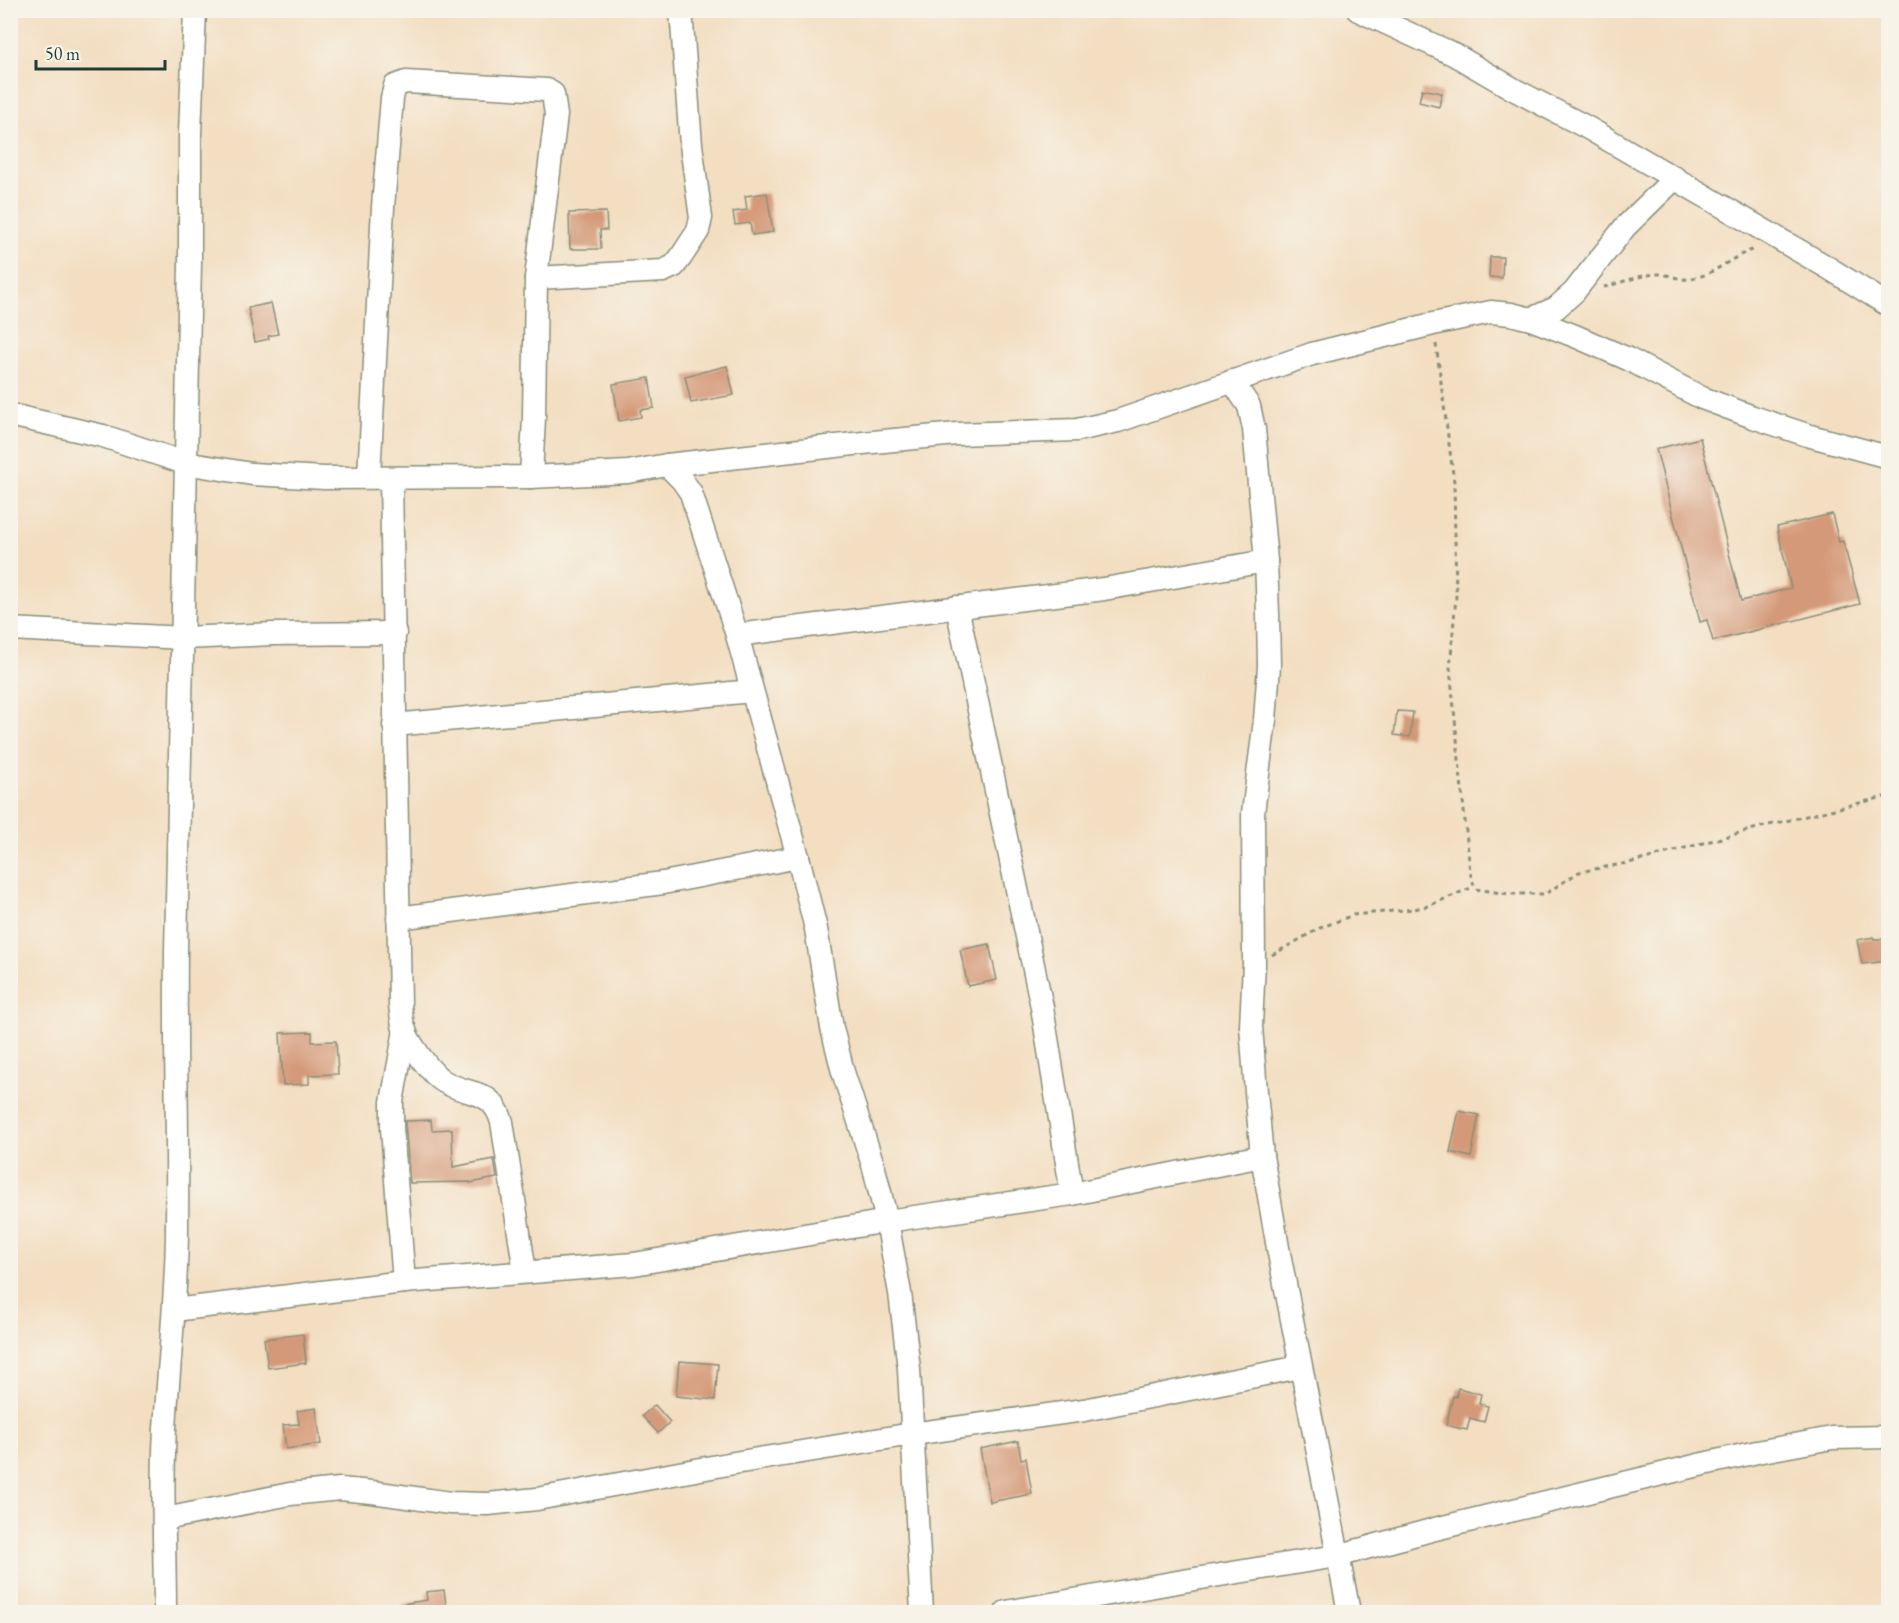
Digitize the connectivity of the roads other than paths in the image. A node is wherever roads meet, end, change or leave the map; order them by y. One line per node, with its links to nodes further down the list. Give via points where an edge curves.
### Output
1 (195, 10): 11 (street)
2 (681, 10): 5 (street, via 701,218 698,231 674,266 663,271)
3 (1358, 10): 4 (street, via 1455,55)
4 (1675, 178): 6 (street); 7 (street, via 1625,227 1574,292 1556,308)
5 (536, 278): 13 (street, via 556,114 553,94 547,90 406,82 395,86 383,207); 14 (street)
6 (1888, 305)
7 (1531, 319): 8 (street, via 1491,312 1433,324 1312,354); 10 (street, via 1628,359 1702,398 1807,435)
8 (1232, 381): 12 (street, via 1118,421 1077,430 957,434); 15 (street, via 1249,406 1254,429)
9 (10, 415): 11 (street, via 103,436)
10 (1888, 457)
11 (185, 463): 13 (street, via 252,474); 20 (street)
12 (667, 465): 14 (street, via 628,472); 19 (street, via 691,493)
13 (380, 477): 14 (street); 18 (street)
14 (531, 477)
15 (1266, 561): 16 (street, via 1104,589); 26 (street, via 1269,666 1253,813 1251,1026)
16 (957, 607): 19 (street); 27 (street, via 1042,1007)
17 (10, 629): 20 (street)
18 (395, 633): 20 (street); 22 (street)
19 (737, 636): 21 (street)
20 (184, 639): 31 (street, via 176,951)
21 (752, 691): 22 (street); 23 (street)
22 (394, 725): 24 (street)
23 (798, 857): 24 (street, via 663,883); 28 (street, via 816,929 832,1028)
24 (398, 918): 25 (street, via 400,1005)
25 (405, 1030): 29 (street, via 439,1078 488,1098 498,1108); 30 (street, via 392,1102)
26 (1262, 1156): 27 (street); 32 (street)
27 (1072, 1194): 28 (street)
28 (888, 1221): 29 (street, via 634,1264); 33 (street, via 909,1369)
29 (525, 1272): 30 (street)
30 (404, 1282): 31 (street)
31 (174, 1310): 35 (street, via 166,1412)
32 (1300, 1367): 33 (street, via 1084,1410); 36 (street)
33 (912, 1434): 35 (street, via 537,1499 450,1503 340,1489 290,1494); 38 (street)
34 (1888, 1437): 36 (street, via 1832,1438 1699,1465)
35 (165, 1519): 37 (street)
36 (1337, 1556): 39 (street); 40 (street)
37 (165, 1612)
38 (922, 1612)
39 (1006, 1612)
40 (1349, 1612)

